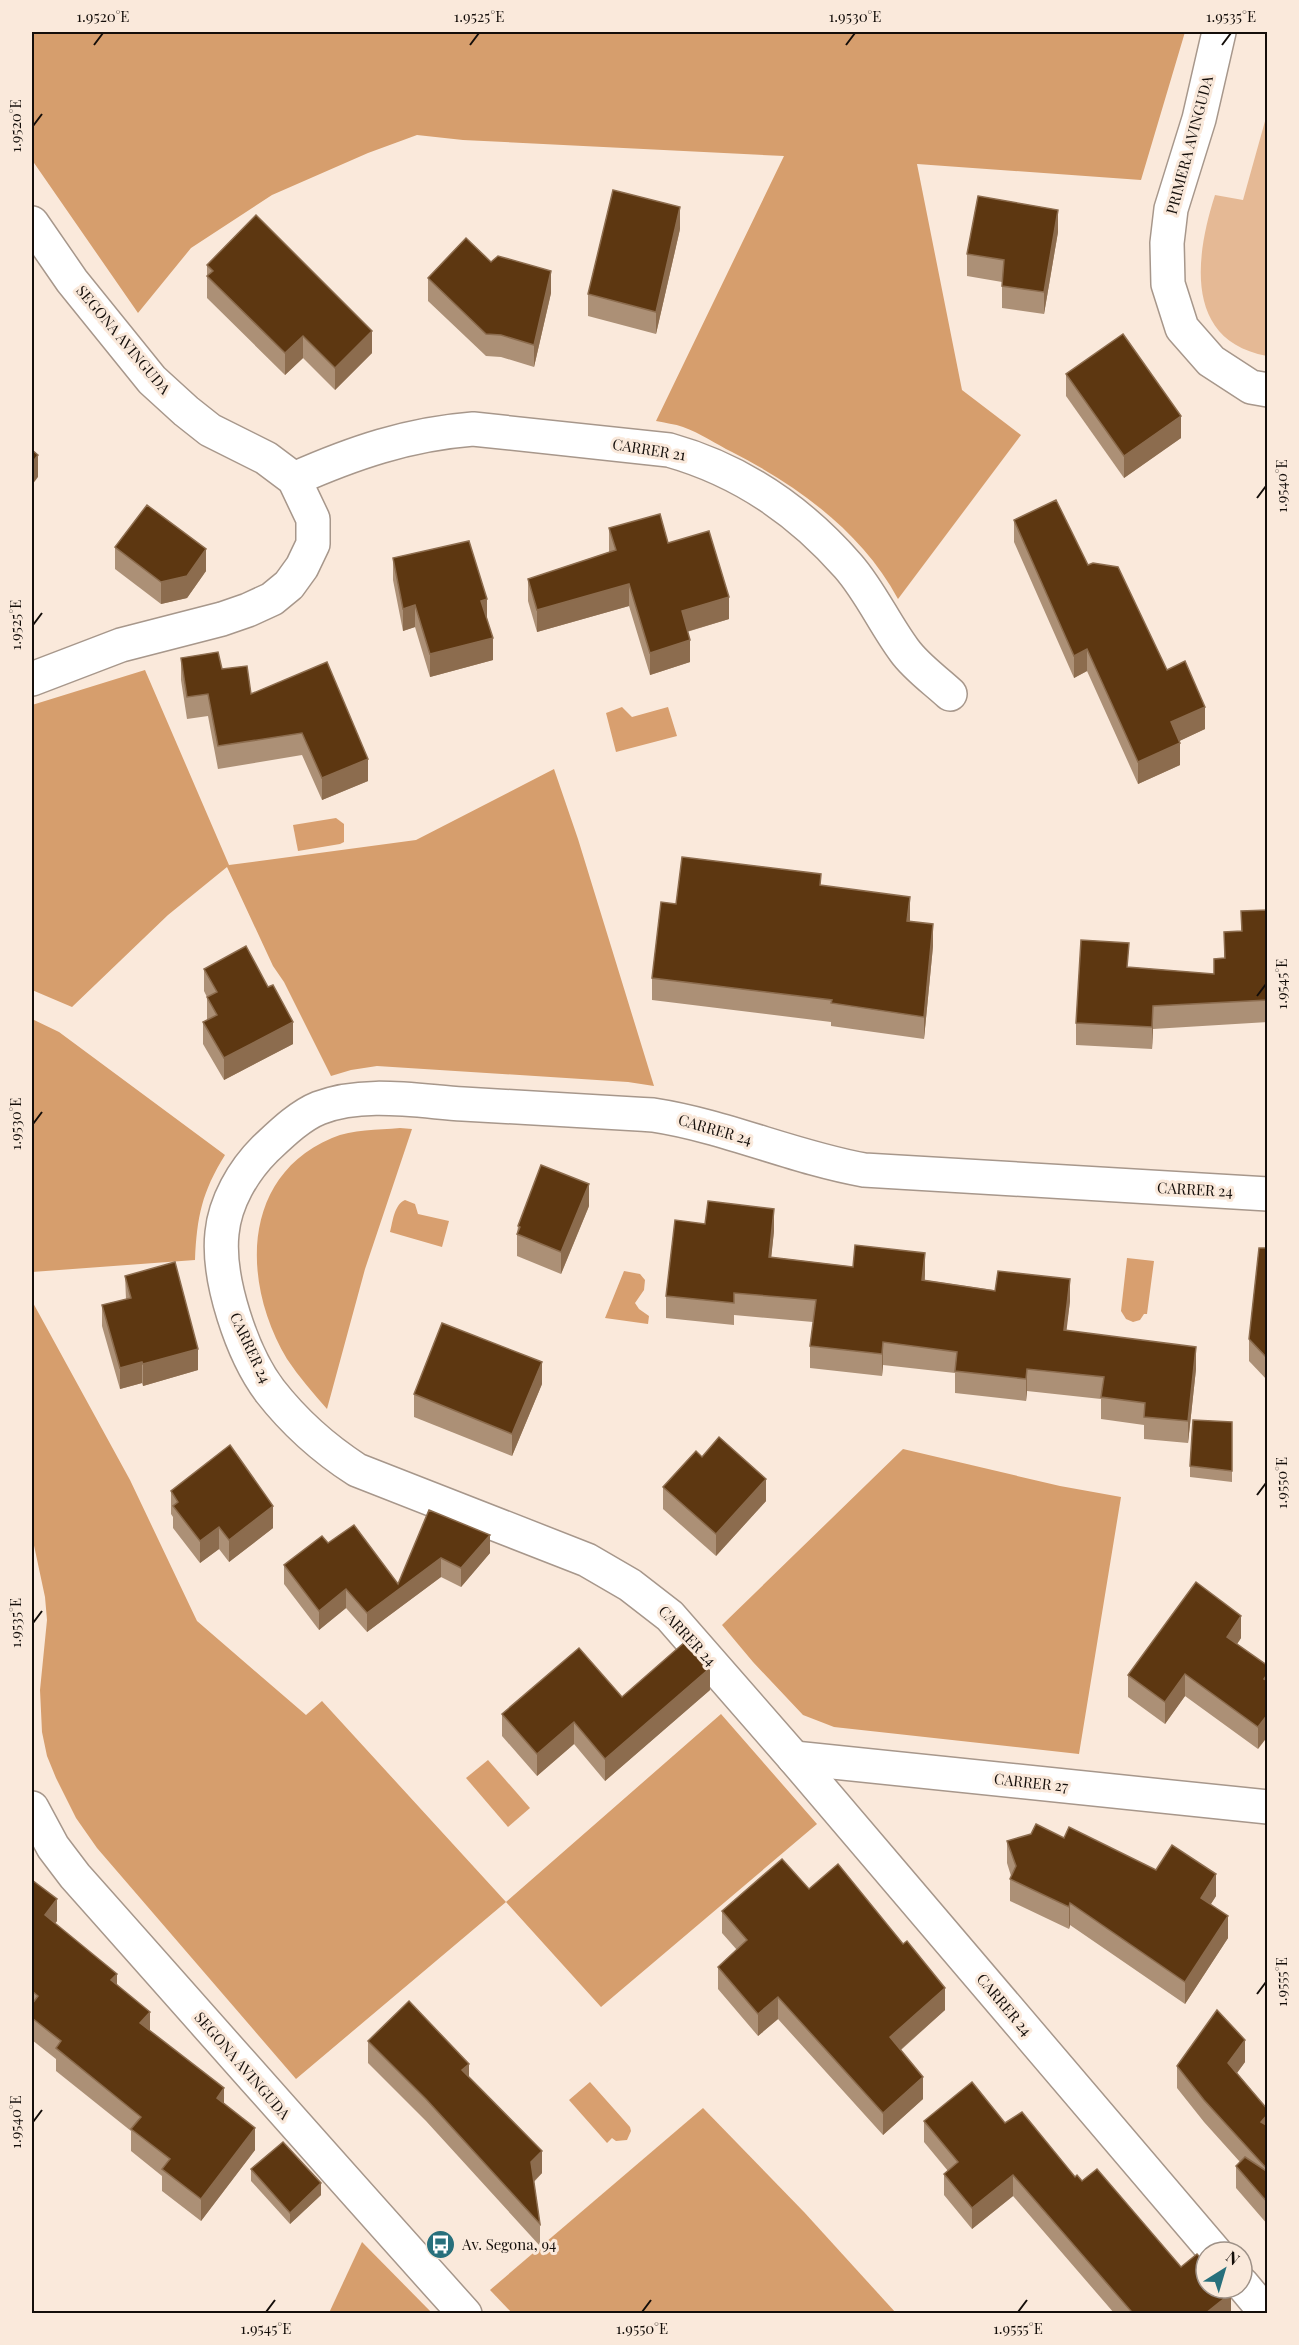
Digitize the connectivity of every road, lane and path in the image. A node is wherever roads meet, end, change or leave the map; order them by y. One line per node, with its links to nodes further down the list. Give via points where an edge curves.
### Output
1 (1219, 32): 3 (street, PRIMERA AVINGUDA, via 1199,119 1171,209 1168,284 1182,328 1211,361 1251,387)
2 (32, 223): 4 (street, SEGONA AVINGUDA, via 72,281 152,380 210,430 266,458)
3 (1268, 390)
4 (294, 479): 5 (street, SEGONA AVINGUDA, via 313,519 314,544 302,567 272,599 222,619 121,645); 6 (street, CARRER 21, via 389,442 473,429 669,450 695,458 772,497 804,522 848,566 905,652)
5 (32, 678)
6 (950, 694)
7 (1268, 1194): 8 (street, CARRER 24, via 864,1170 824,1163 687,1120 393,1100 365,1099 318,1108 260,1154 235,1190 228,1209 222,1233 223,1259 231,1310 243,1340 269,1389 286,1410 332,1455 357,1470 587,1560 630,1584 684,1630)
8 (794, 1758): 9 (street, CARRER 27); 11 (street, CARRER 24)
9 (1268, 1807)
10 (32, 1808): 13 (street, SEGONA AVINGUDA, via 53,1847 75,1876)
11 (1205, 2240)
12 (1254, 2298): 14 (street)
13 (465, 2313)
14 (1267, 2313)

